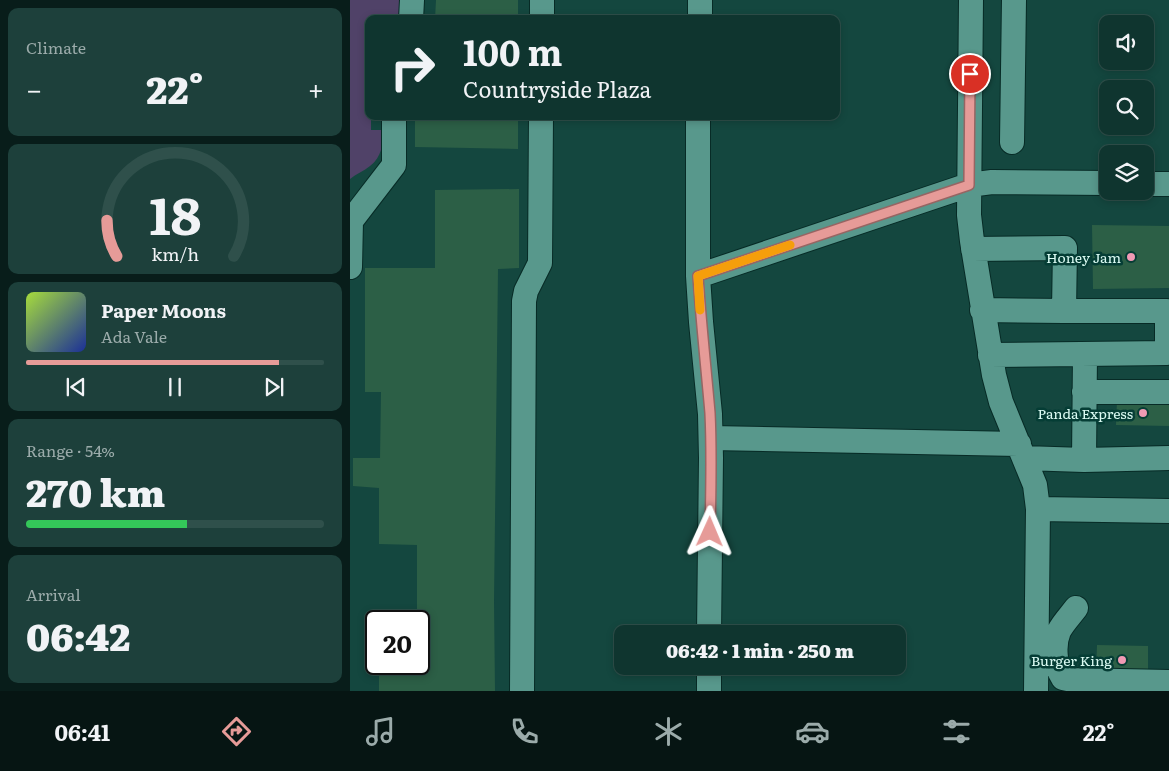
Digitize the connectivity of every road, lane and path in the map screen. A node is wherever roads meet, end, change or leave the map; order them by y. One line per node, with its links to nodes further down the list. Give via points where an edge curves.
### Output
1 (412, 0): 6 (lane)
2 (542, 0): 7 (lane)
3 (700, 0): 8 (lane)
4 (970, 0): 16 (lane)
5 (1014, 0): 12 (lane)
6 (411, 15)
7 (542, 15)
8 (700, 15)
9 (394, 120): 18 (lane, via 394,164 351,221)
10 (541, 120): 36 (lane, via 540,263 524,301)
11 (698, 120): 19 (lane)
12 (1012, 142)
13 (1099, 183): 16 (lane, via 992,182)
14 (1154, 184): 15 (lane)
15 (1169, 184)
16 (969, 185): 17 (lane); 19 (lane)
17 (973, 249): 20 (lane); 21 (lane, via 1065,248)
18 (350, 267)
19 (698, 276): 26 (lane)
20 (982, 310): 21 (lane); 23 (lane)
21 (1064, 311): 22 (lane, via 1167,311 1167,353)
22 (1085, 354): 23 (lane); 24 (lane)
23 (990, 355): 27 (lane, via 1001,402)
24 (1084, 392): 25 (lane); 29 (lane)
25 (1169, 392)
26 (711, 438): 27 (lane); 33 (lane)
27 (1022, 451): 29 (lane); 30 (lane, via 1035,485)
28 (1169, 458): 29 (lane)
29 (1084, 460)
30 (1038, 509): 31 (lane); 38 (lane)
31 (1169, 511)
32 (1076, 608): 35 (lane, via 1062,625 1056,640 1057,669 1063,678)
33 (709, 625)
34 (709, 675): 37 (lane)
35 (1169, 682)
36 (522, 691)
37 (709, 691)
38 (1036, 691)

